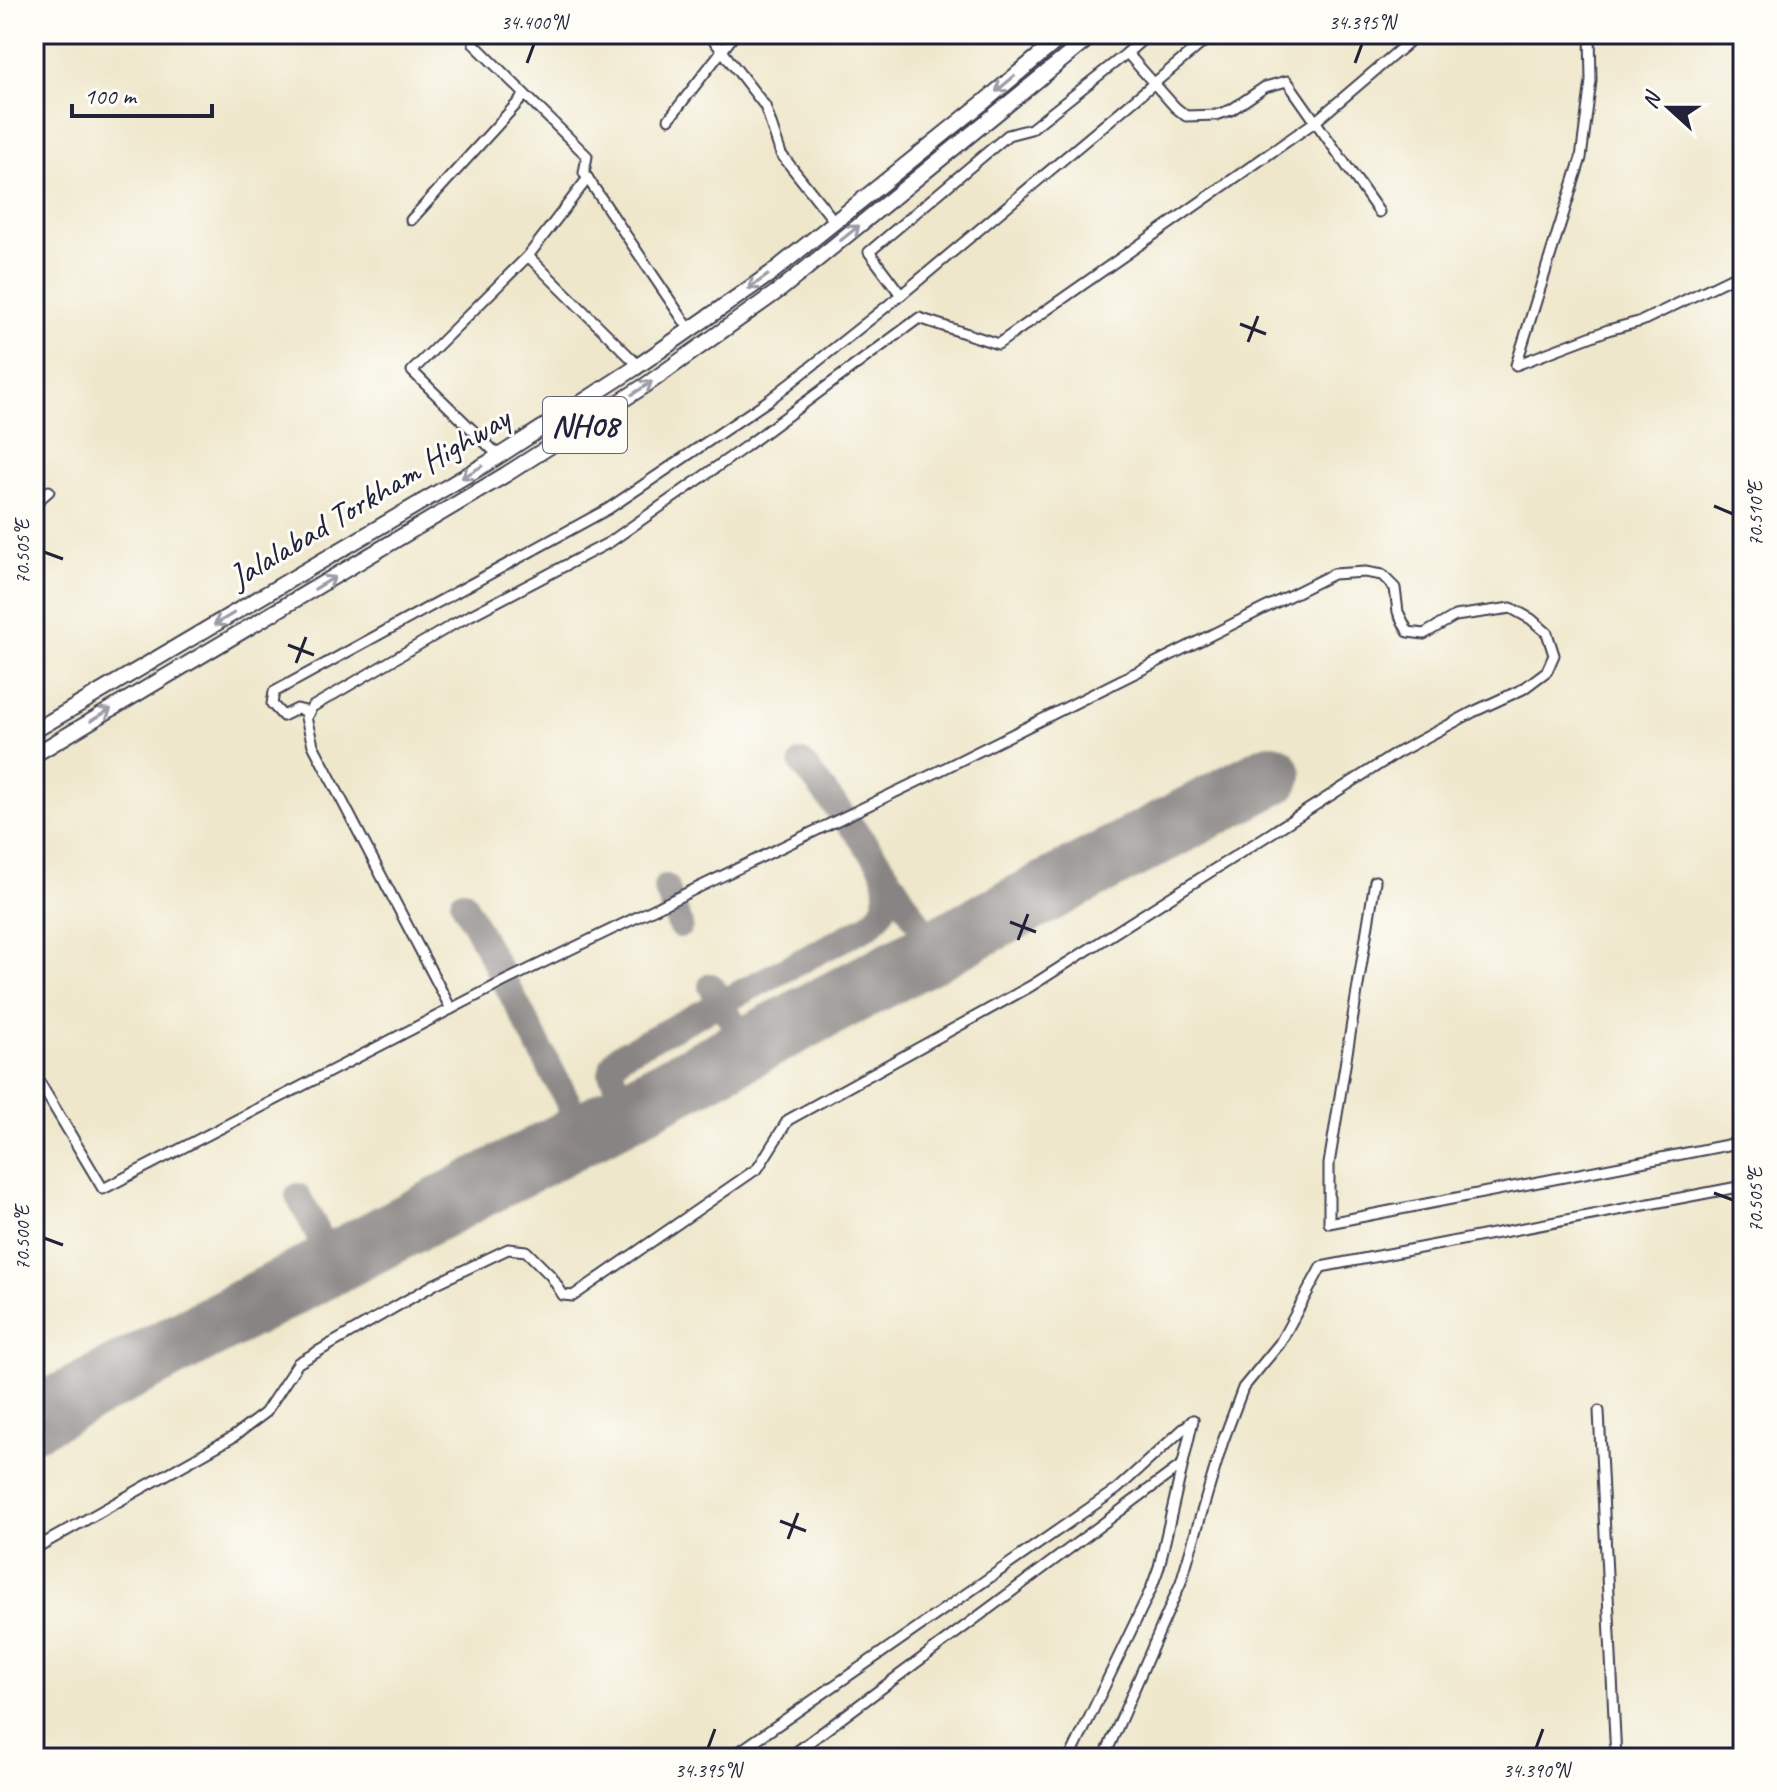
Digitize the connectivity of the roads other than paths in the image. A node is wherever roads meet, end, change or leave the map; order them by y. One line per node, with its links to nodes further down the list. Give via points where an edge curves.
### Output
1 (474, 34): 13 (street, via 474,44)
2 (709, 34): 10 (street)
3 (735, 34): 10 (street)
4 (1065, 34): 19 (highway, Jalalabad Torkham Highway / NH08, one-way to 19)
5 (1094, 34): 30 (highway, NH08, one-way to 5, via 505,475 646,385 781,289)
6 (1149, 34): 11 (street)
7 (1213, 34): 12 (street)
8 (1418, 34): 15 (street)
9 (1590, 34): 21 (street, via 1591,81 1581,158 1516,365 1642,321)
10 (722, 51): 14 (street); 19 (street, via 765,106 781,154)
11 (1127, 53): 12 (street); 22 (street, via 1031,129 1008,135 869,252)
12 (1153, 82): 15 (street, via 1186,116 1231,110 1265,87 1287,81); 22 (street)
13 (524, 96): 16 (street, via 587,156); 18 (street)
14 (669, 119)
15 (1316, 121): 17 (street); 28 (street, via 998,344 919,318 610,542 454,624)
16 (588, 178): 20 (street); 23 (street)
17 (1379, 212)
18 (411, 220)
19 (835, 222): 23 (highway, Jalalabad Torkham Highway / NH08, one-way to 23)
20 (528, 256): 24 (street); 25 (street, via 412,371)
21 (1743, 272)
22 (901, 295): 28 (street, via 769,400 608,509 274,692 272,704 283,716 297,709)
23 (690, 330): 24 (highway, Jalalabad Torkham Highway / NH08)
24 (639, 366): 25 (highway, Jalalabad Torkham Highway / NH08)
25 (499, 456): 29 (highway, Jalalabad Torkham Highway / NH08, one-way to 29)
26 (49, 491): 27 (street)
27 (34, 504)
28 (309, 712): 32 (street, via 313,745)
29 (34, 731)
30 (34, 755)
31 (1375, 881): 34 (street, via 1329,1164 1329,1223)
32 (451, 1009): 33 (street, via 103,1189); 38 (street, via 1333,574 1382,575 1395,588 1408,632 1424,634 1455,616 1511,608 1547,633 1554,655 1547,671 1523,689 1397,753 1031,986 788,1120 758,1168 573,1296 563,1295 526,1251 508,1249 459,1272 298,1363 265,1413 233,1437)
33 (34, 1073)
34 (1743, 1142)
35 (1743, 1186): 42 (street, via 1321,1267 1280,1343 1243,1388 1181,1582)
36 (1599, 1411): 43 (street)
37 (1183, 1464): 39 (street, via 1193,1420 1117,1489); 40 (street); 41 (street, via 1151,1589)
38 (34, 1549)
39 (730, 1758)
40 (788, 1758)
41 (1070, 1758)
42 (1104, 1758)
43 (1616, 1758)

